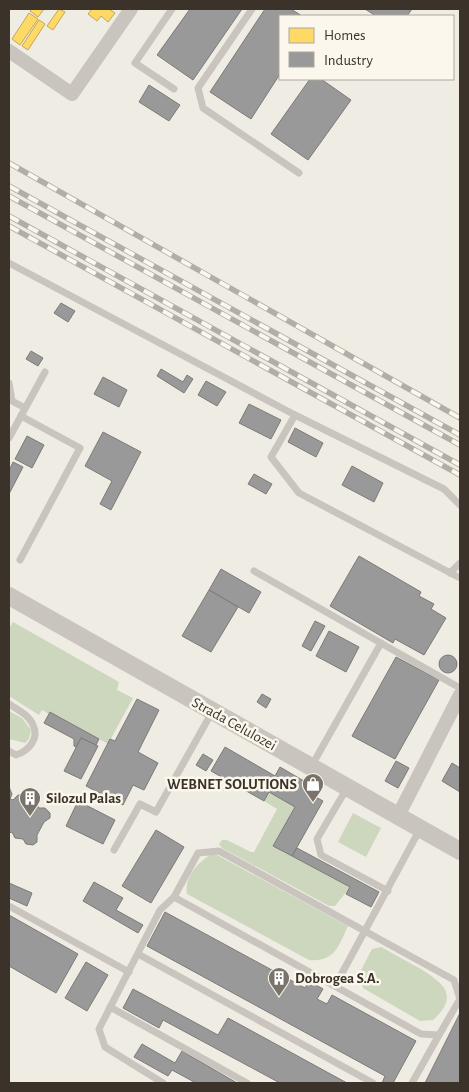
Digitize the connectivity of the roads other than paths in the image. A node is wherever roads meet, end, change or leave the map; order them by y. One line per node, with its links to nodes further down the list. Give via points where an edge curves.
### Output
1 (131, 9): 4 (street, via 72,94)
2 (172, 9): 5 (lane, via 135,63)
3 (252, 9): 6 (lane, via 198,88 203,108)
4 (9, 51)
5 (174, 89)
6 (299, 173)
7 (9, 263): 12 (lane)
8 (45, 372): 11 (lane)
9 (9, 383): 10 (lane)
10 (10, 404): 11 (lane)
11 (25, 408): 13 (lane)
12 (295, 415): 15 (lane, via 444,490); 19 (lane, via 271,457 299,493)
13 (21, 416): 14 (lane); 16 (lane, via 80,448)
14 (9, 438)
15 (460, 505)
16 (20, 560)
17 (460, 563): 19 (lane)
18 (254, 571): 22 (lane)
19 (450, 573): 20 (lane)
20 (460, 578)
21 (11, 600): 26 (street, Strada Celulozei)
22 (381, 643): 23 (lane); 28 (lane)
23 (460, 688)
24 (460, 695): 30 (street)
25 (9, 704): 27 (lane, via 24,713 34,725 34,739 26,752 16,755)
26 (212, 712): 28 (street, Strada Celulozei); 32 (lane, via 156,812 140,804)
27 (9, 751)
28 (311, 767): 29 (street, Strada Celulozei)
29 (346, 788): 30 (street, Strada Celulozei); 34 (lane, via 316,839 320,855)
30 (398, 816): 31 (street, Strada Celulozei)
31 (421, 829): 33 (street, Strada Celulozei); 34 (lane)
32 (114, 850)
33 (460, 850)
34 (388, 891): 37 (lane)
35 (174, 897): 37 (lane, via 198,853 218,851); 38 (lane, via 160,910); 40 (lane)
36 (9, 906): 39 (lane)
37 (367, 930): 40 (lane); 41 (lane, via 454,980)
38 (138, 954): 39 (lane); 46 (lane)
39 (129, 972): 42 (lane)
40 (335, 986): 43 (lane, via 421,1034)
41 (460, 999): 43 (lane)
42 (110, 1007): 44 (lane, via 99,1029 104,1047); 45 (lane)
43 (439, 1035): 47 (lane)
44 (163, 1083)
45 (247, 1083)
46 (373, 1083)
47 (412, 1083)

